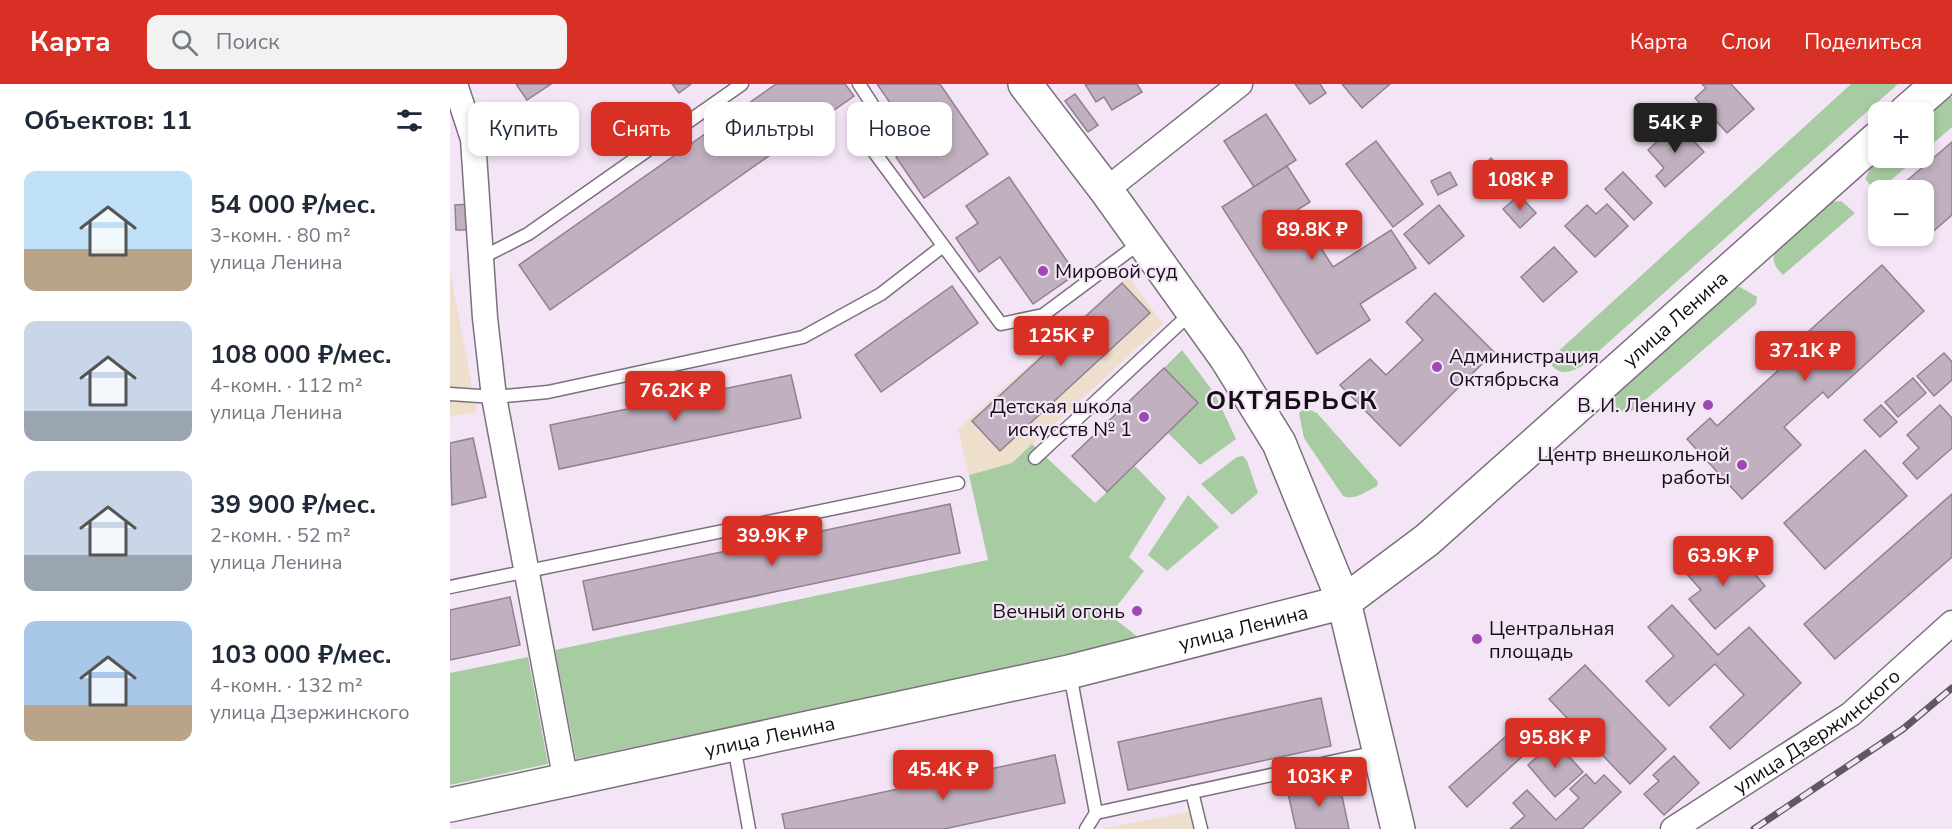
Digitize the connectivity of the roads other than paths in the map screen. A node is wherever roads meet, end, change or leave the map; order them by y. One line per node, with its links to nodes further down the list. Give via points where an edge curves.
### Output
1 (455, 84): 12 (street, via 473,139)
2 (742, 84): 12 (lane, via 528,234)
3 (859, 84): 11 (lane, via 872,104 872,149)
4 (1025, 84): 9 (main road)
5 (1240, 84): 9 (street)
6 (1938, 84): 7 (main road)
7 (1917, 102)
8 (1868, 147): 20 (main road, улица Ленина, via 1427,540)
9 (1106, 190): 10 (main road)
10 (1143, 241): 11 (lane, via 1043,315 1001,324); 13 (main road)
11 (944, 246): 15 (lane, via 881,294 802,337 548,392)
12 (483, 257): 15 (street)
13 (1192, 311): 16 (lane); 20 (main road, via 1279,443)
14 (450, 394): 15 (lane)
15 (494, 397): 18 (street)
16 (1035, 458)
17 (958, 483): 18 (lane)
18 (527, 571): 19 (lane); 25 (street)
19 (450, 586)
20 (1344, 602): 22 (main road, улица Ленина); 24 (main road)
21 (1952, 623): 33 (street, улица Дзержинского, via 1851,714)
22 (1069, 672): 23 (main road, улица Ленина); 28 (lane)
23 (733, 745): 25 (main road, улица Ленина); 29 (lane)
24 (1380, 751): 26 (lane); 32 (main road)
25 (566, 782): 27 (main road, улица Ленина)
26 (1192, 792): 28 (lane); 31 (lane)
27 (450, 805)
28 (1096, 813): 30 (lane)
29 (750, 829)
30 (1086, 829)
31 (1201, 829)
32 (1398, 829)
33 (1673, 829)

